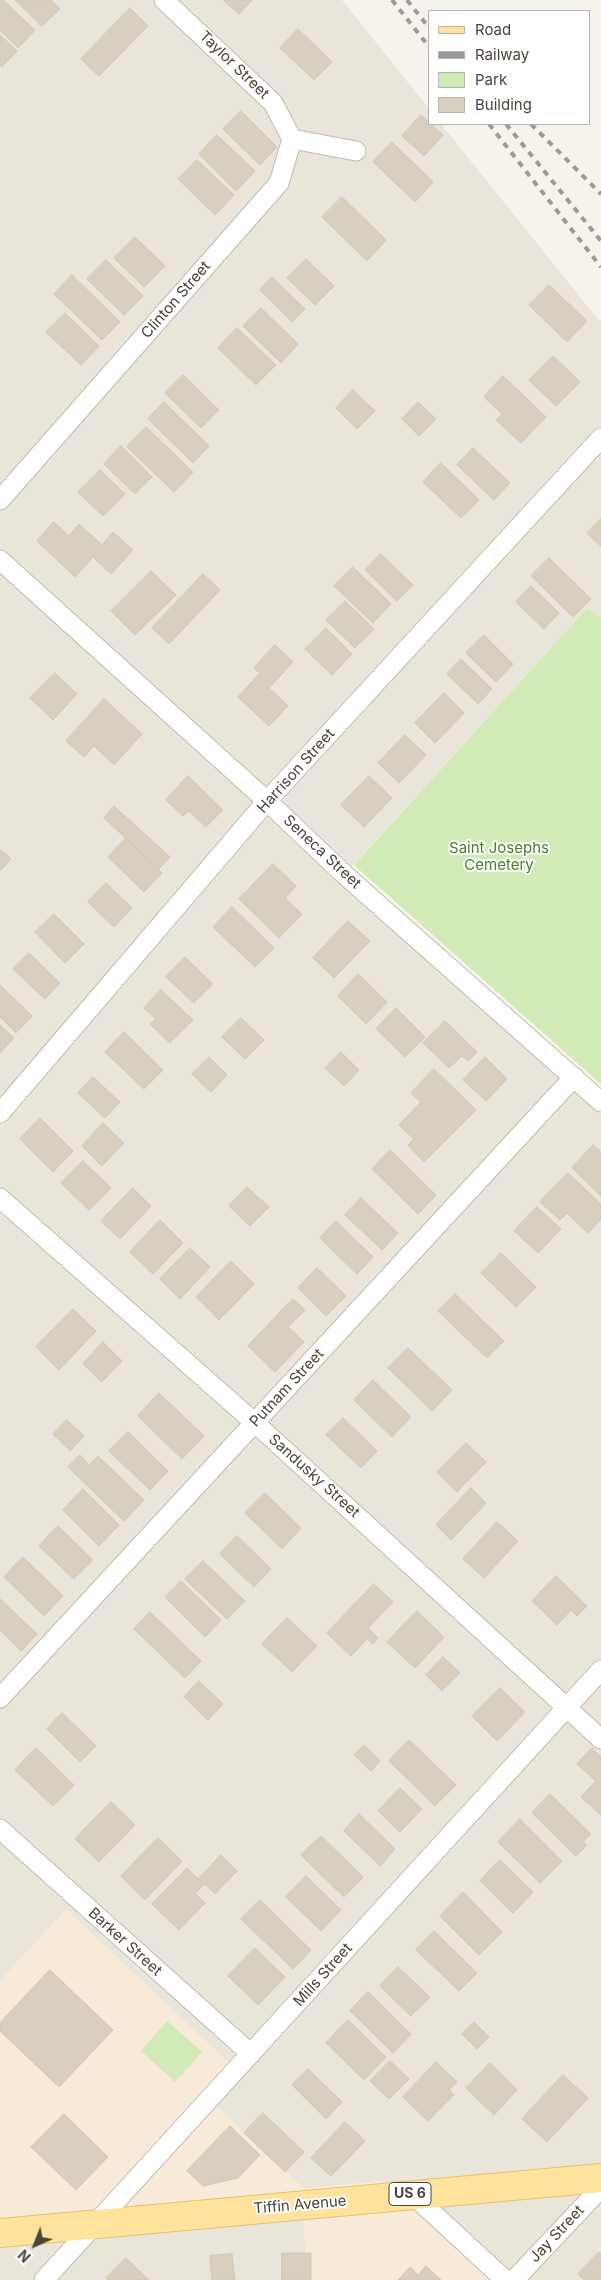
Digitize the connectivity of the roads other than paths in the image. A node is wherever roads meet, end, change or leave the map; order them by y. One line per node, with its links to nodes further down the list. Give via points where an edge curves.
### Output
1 (164, 0): 2 (street, Taylor Street, via 273,103)
2 (292, 139): 3 (street); 5 (street, Clinton Street, via 279,183)
3 (356, 151)
4 (601, 438): 7 (street, Harrison Street)
5 (0, 500)
6 (0, 560): 7 (street, Seneca Street)
7 (268, 801): 8 (street, Seneca Street, via 345,874); 10 (street, Harrison Street)
8 (574, 1077): 9 (street, Seneca Street); 12 (street, Putnam Street)
9 (601, 1102)
10 (0, 1113)
11 (0, 1198): 12 (street, Sandusky Street)
12 (255, 1422): 14 (street, Putnam Street); 15 (street, Sandusky Street)
13 (601, 1670): 15 (street, Mills Street)
14 (0, 1698)
15 (566, 1707): 16 (street, Sandusky Street); 18 (street, Mills Street)
16 (601, 1739)
17 (0, 1829): 18 (street, Barker Street)
18 (251, 2054): 22 (street, Mills Street)
19 (601, 2178): 21 (main road, Tiffin Avenue / US 6)
20 (601, 2188): 26 (street, Jay Street)
21 (412, 2194): 22 (main road, Tiffin Avenue / US 6); 25 (street)
22 (95, 2224): 23 (main road, Tiffin Avenue / US 6); 24 (street, Mills Street)
23 (0, 2233)
24 (44, 2280)
25 (505, 2280)
26 (514, 2280)

